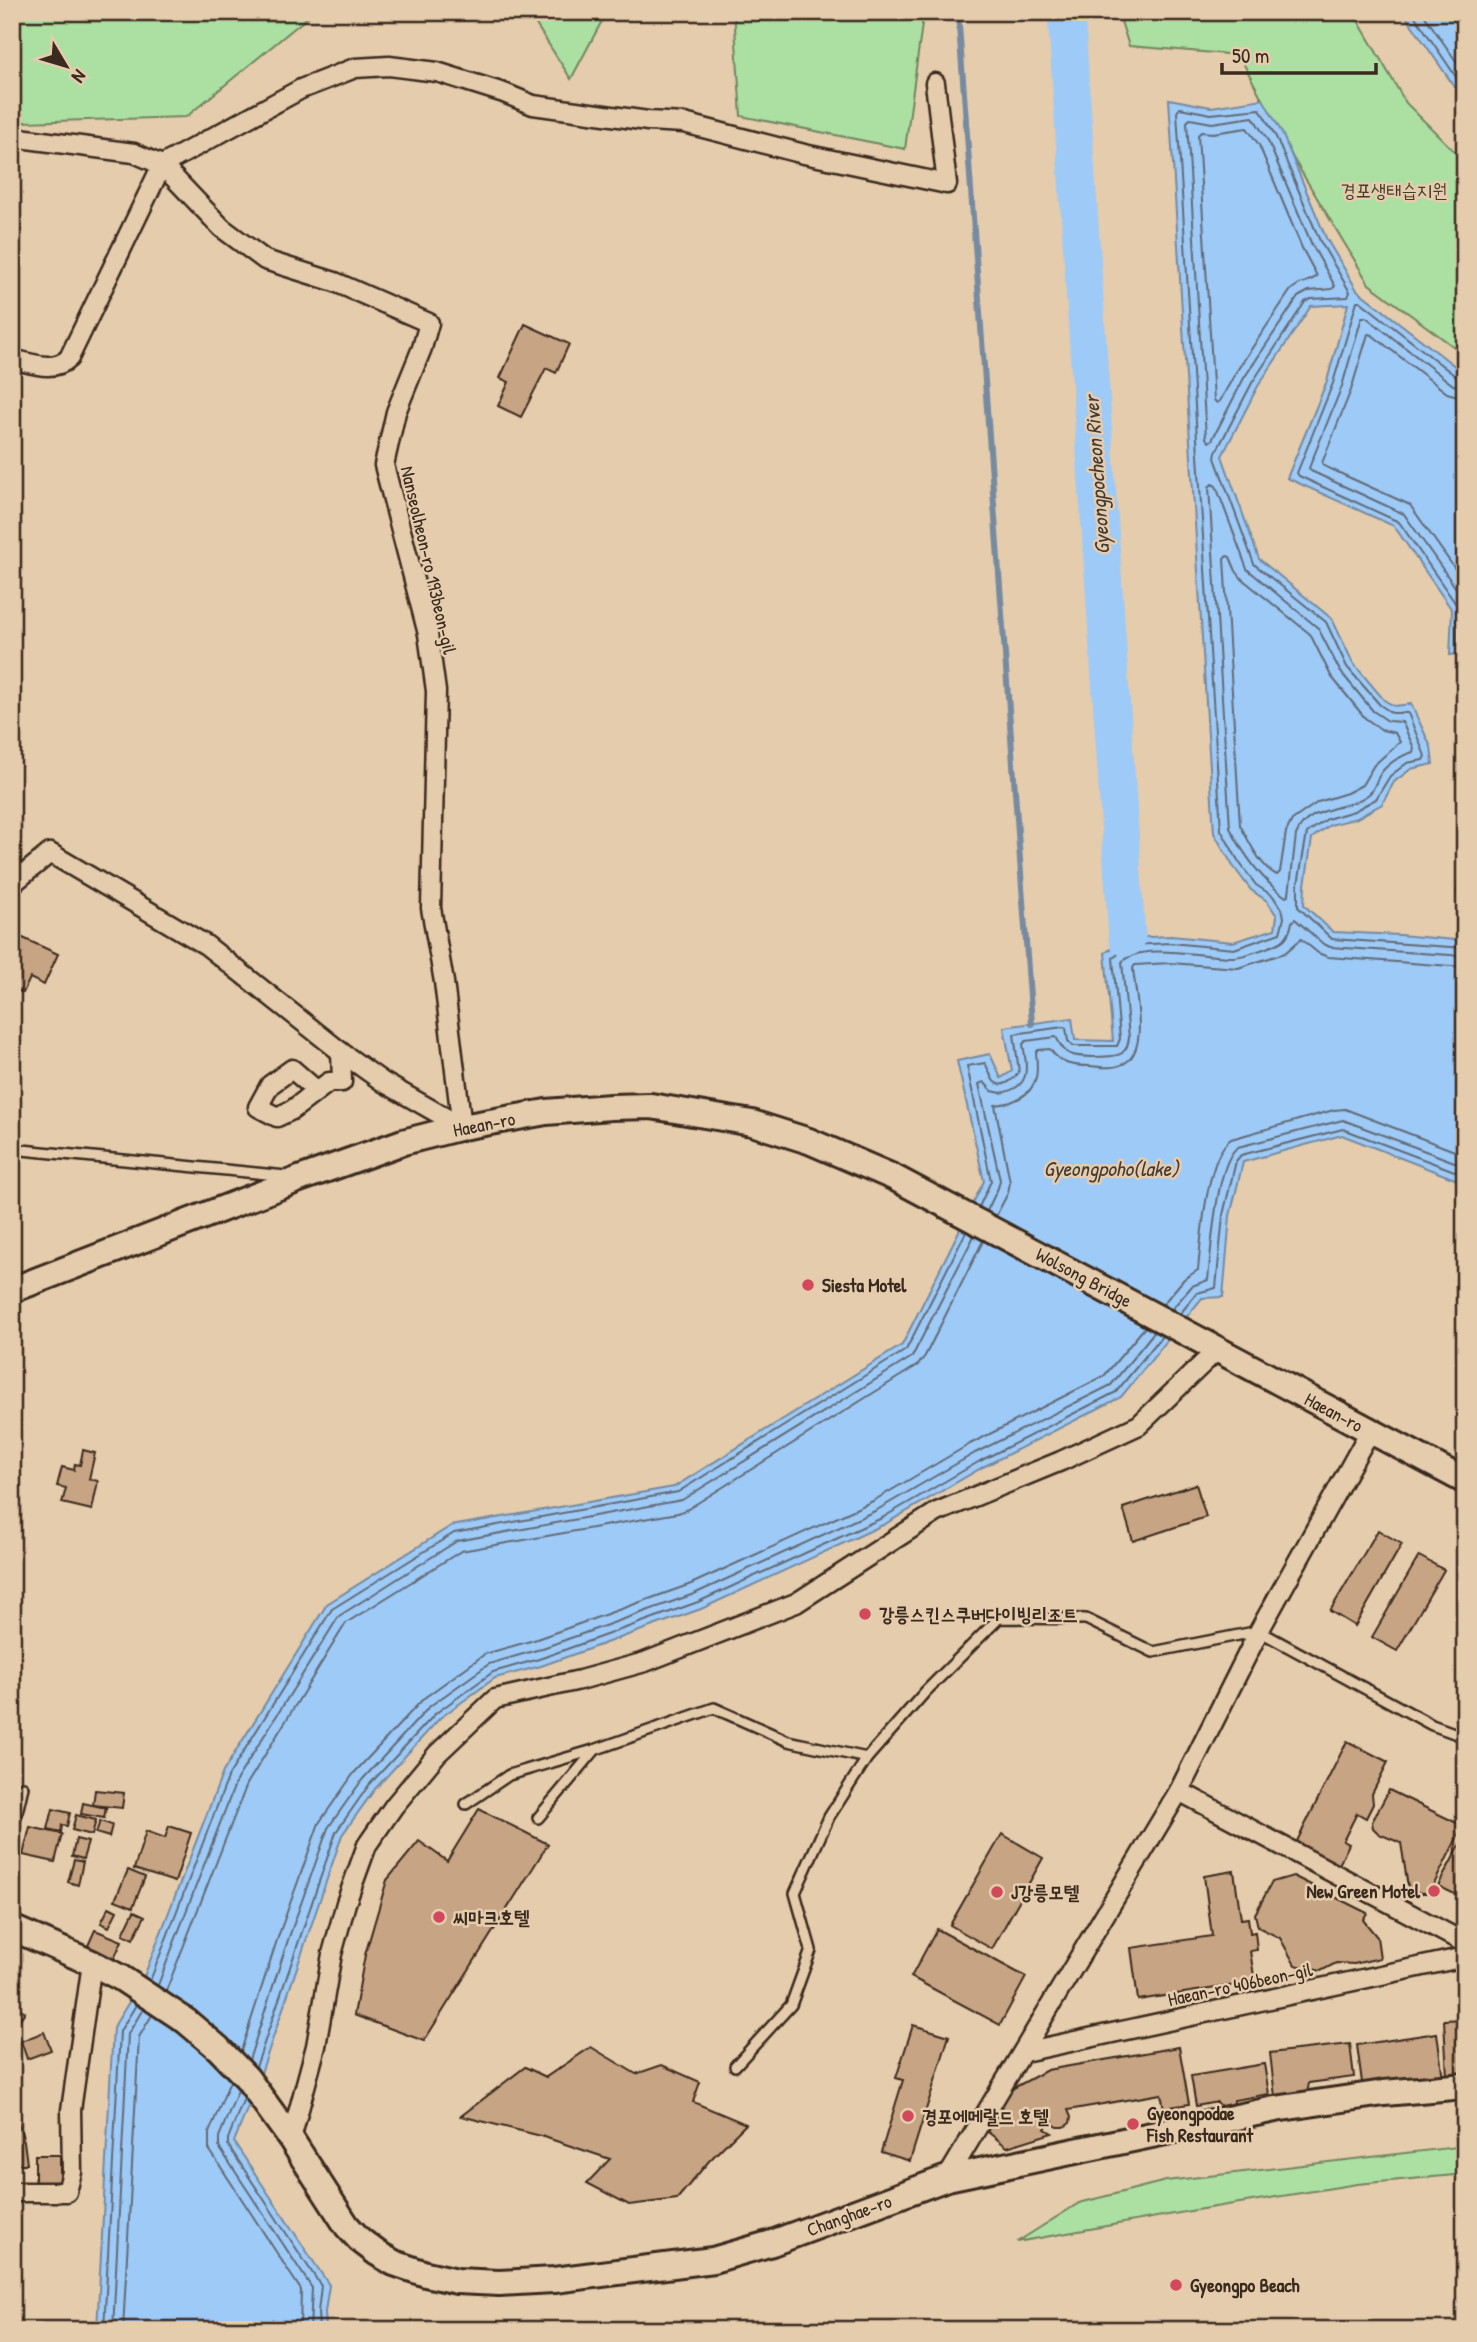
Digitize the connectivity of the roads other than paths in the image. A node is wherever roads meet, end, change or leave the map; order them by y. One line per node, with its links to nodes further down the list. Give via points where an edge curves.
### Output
1 (935, 83): 3 (street, via 947,184 804,154 684,122 533,105 437,72 389,66 355,68 301,89)
2 (12, 137): 3 (street, Nanseolheon-ro 193beon-gil, via 134,153)
3 (162, 165): 4 (street, via 69,358 62,365 46,366); 8 (street, Nanseolheon-ro 193beon-gil, via 222,228 265,260 335,282 429,323 396,412 384,465 428,635 436,691 431,908)
4 (12, 359)
5 (12, 884): 6 (street, via 50,853 206,945)
6 (341, 1052): 7 (street, via 342,1082 329,1082); 8 (street)
7 (316, 1090)
8 (462, 1127): 10 (street, Haean-ro, via 403,1142); 11 (street, Haean-ro, via 546,1112 611,1107 688,1111 752,1123 809,1141)
9 (12, 1149): 10 (lane)
10 (302, 1178): 12 (street, Haean-ro)
11 (963, 1213): 13 (street, Wolsong Bridge)
12 (12, 1290)
13 (1211, 1345): 14 (street, Haean-ro); 32 (street, via 1139,1424 937,1512 796,1603 645,1662 495,1699 437,1754 367,1845 332,1954 316,2046)
14 (1370, 1431): 15 (street, Haean-ro); 16 (street)
15 (1465, 1480)
16 (1259, 1631): 17 (lane, via 1432,1725); 19 (lane, via 1153,1652 1086,1619 999,1618); 21 (street)
17 (1465, 1737)
18 (597, 1749): 19 (lane, via 714,1708 788,1741); 22 (lane, via 509,1775); 23 (lane)
19 (867, 1758): 30 (lane, via 829,1817 795,1893 811,1950 791,2005)
20 (23, 1787): 24 (lane)
21 (1180, 1791): 26 (street); 29 (street)
22 (466, 1804)
23 (538, 1818)
24 (12, 1854)
25 (12, 1928): 28 (street)
26 (1465, 1943)
27 (1465, 1957): 29 (street, Haean-ro 406beon-gil)
28 (92, 1963): 32 (street, Changhae-ro, via 186,2021 218,2048 247,2078); 34 (street, via 71,2110 72,2172 67,2192)
29 (1024, 2052): 33 (street)
30 (735, 2066)
31 (1465, 2085): 33 (street, Changhae-ro, via 1275,2109)
32 (291, 2139): 33 (street, Changhae-ro, via 360,2239 394,2263 457,2281 554,2280 713,2260)
33 (947, 2178)
34 (12, 2192)

